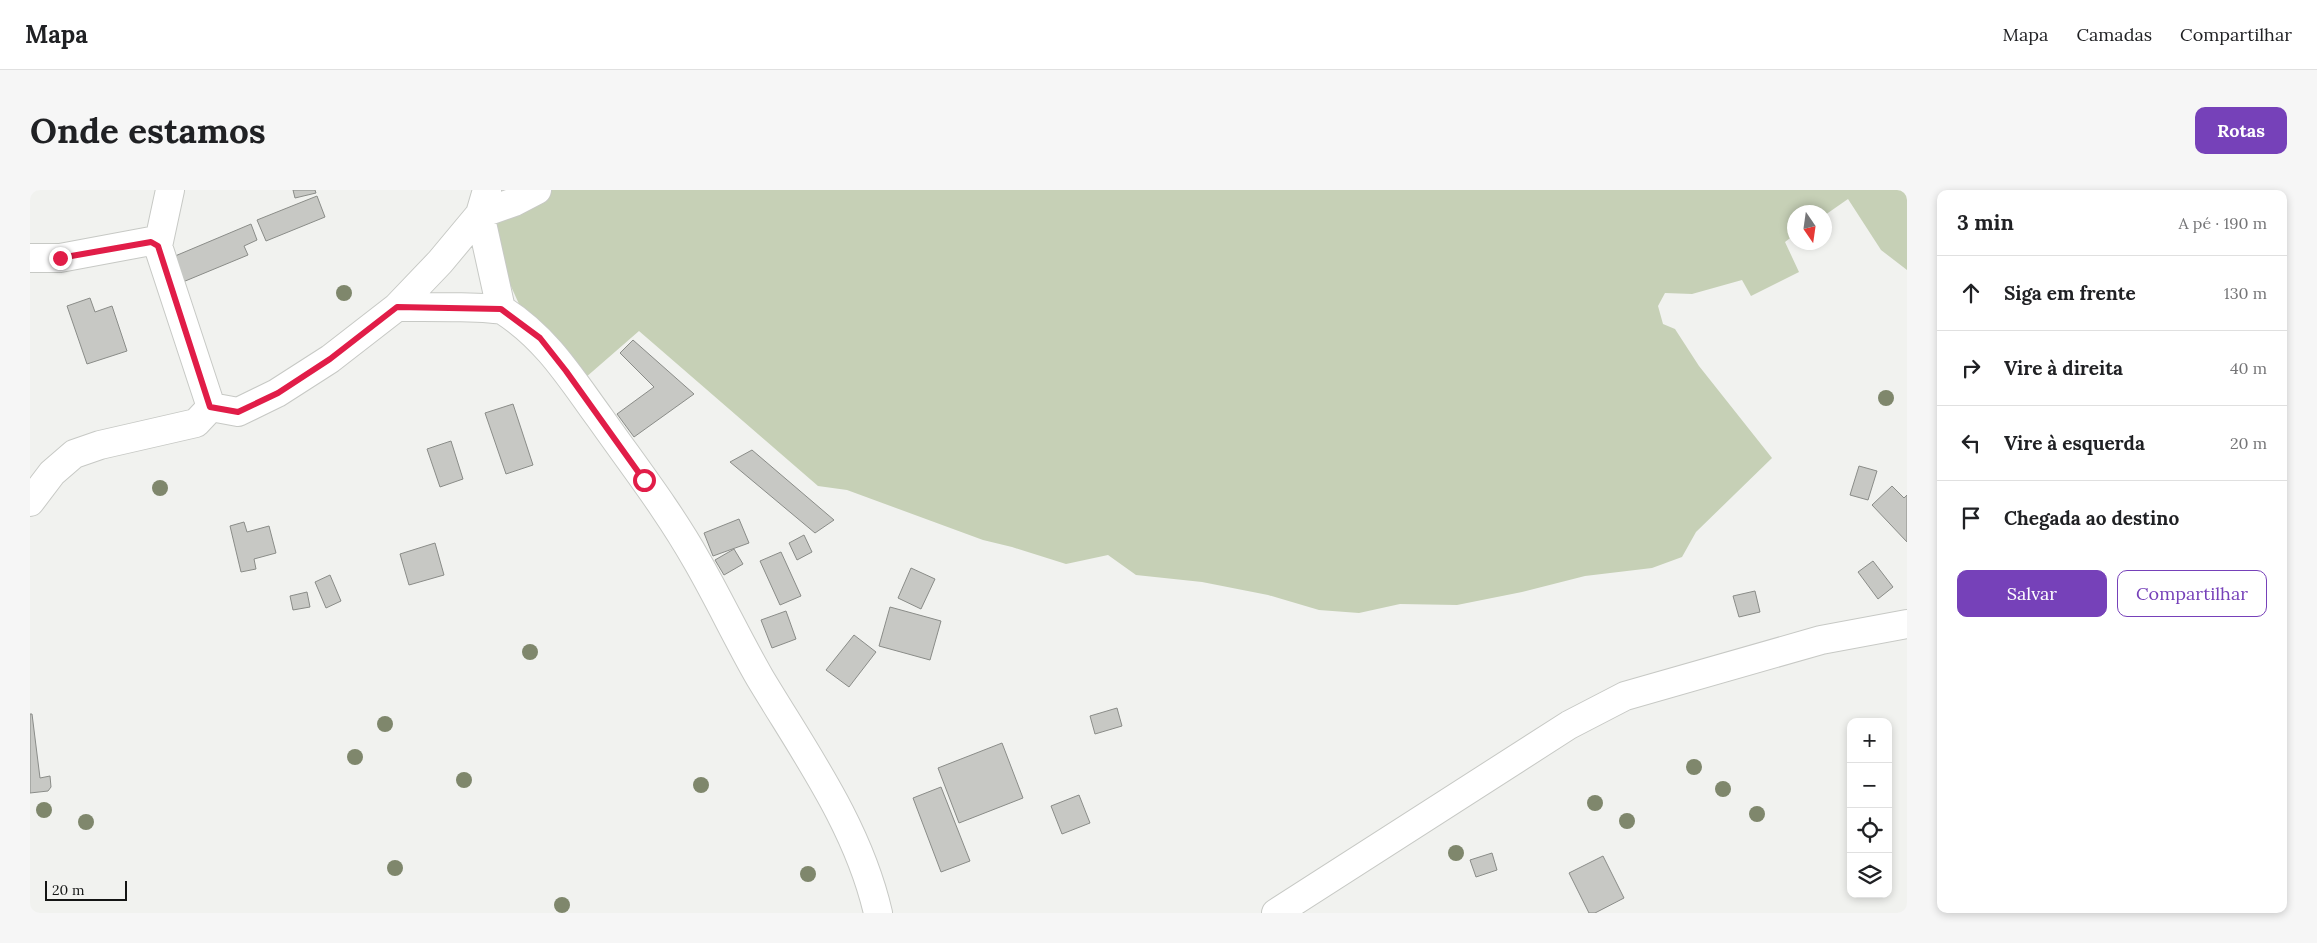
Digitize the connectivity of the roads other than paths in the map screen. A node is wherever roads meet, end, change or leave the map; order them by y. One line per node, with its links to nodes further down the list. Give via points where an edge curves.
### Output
1 (170, 190): 4 (street)
2 (537, 190): 3 (street, via 514,202)
3 (483, 202): 6 (street, via 440,262); 7 (street)
4 (158, 246): 5 (street, via 151,242 60,258); 8 (street)
5 (30, 258)
6 (397, 307): 7 (street); 8 (street, via 330,359 278,393 238,412)
7 (501, 309): 11 (street, via 540,338 566,371 662,504 697,560 845,822 872,885)
8 (210, 407): 9 (street, via 196,423 74,454 52,473)
9 (30, 502)
10 (1903, 621): 12 (street, via 1821,640 1625,696 1569,725)
11 (878, 913)
12 (1276, 913)

